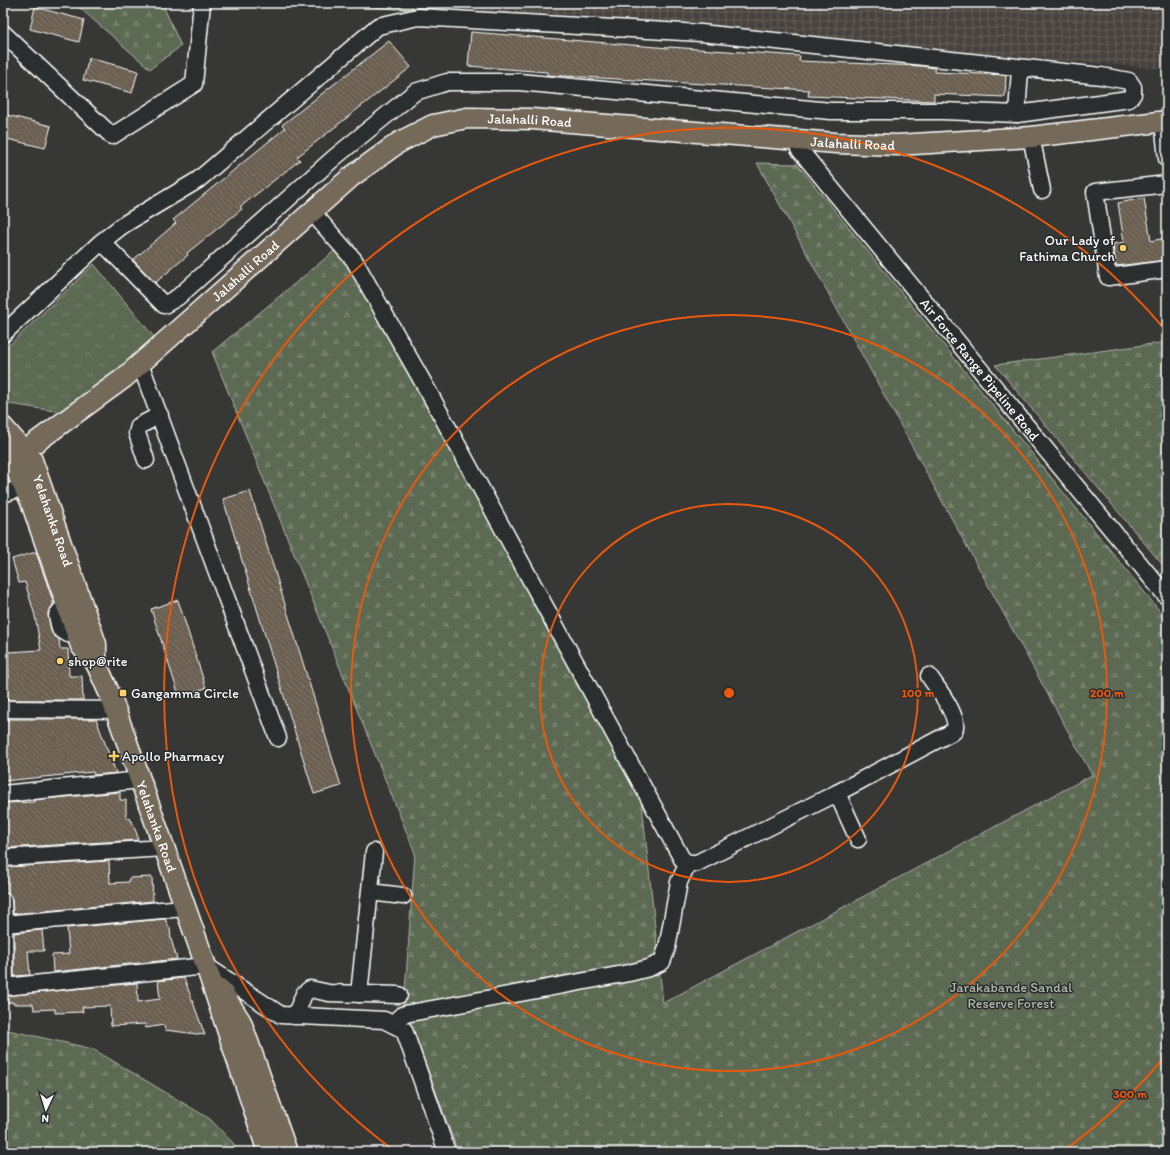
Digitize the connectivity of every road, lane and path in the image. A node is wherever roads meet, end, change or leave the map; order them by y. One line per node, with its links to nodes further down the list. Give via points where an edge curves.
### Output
1 (202, 3): 2 (street, via 194,84 112,136)
2 (3, 33)
3 (1020, 69): 4 (street); 4 (street, via 1129,81 1133,87 1133,94 1129,99); 13 (street, via 701,33 418,17 378,26 198,180 123,225)
4 (1017, 114): 13 (street, via 831,111 519,82 447,82 415,92 335,157 178,297 164,305)
5 (1165, 126): 6 (main road, Jalahalli Road, via 956,143); 7 (main road); 8 (street)
6 (798, 144): 7 (main road, via 838,156 885,157 958,154); 11 (main road, Jalahalli Road, via 528,123 466,124 437,132 406,149); 21 (main road, Jalahalli Road, via 532,119 466,118 433,125 398,143 351,177 124,378); 23 (street, Air Force Range Pipeline Road)
7 (1033, 146): 10 (street)
8 (1167, 159)
9 (1167, 184): 14 (street, via 1095,192 1108,277)
10 (1042, 190)
11 (319, 220): 17 (main road, Jalahalli Road); 36 (street, via 354,260 434,400 682,859)
12 (134, 226): 13 (street, via 121,238)
13 (106, 242): 15 (street); 16 (street)
14 (1167, 269)
15 (3, 334)
16 (3, 346)
17 (144, 374): 18 (street); 21 (main road, Jalahalli Road)
18 (160, 415): 20 (street, via 139,426 137,433); 28 (street)
19 (3, 427): 21 (main road)
20 (146, 460)
21 (18, 464): 22 (street); 24 (main road, Yelahanka Road, via 96,644); 24 (main road, via 81,646)
22 (3, 494)
23 (1167, 597)
24 (96, 663): 27 (main road, Yelahanka Road)
25 (929, 676): 30 (street, via 955,717 954,731)
26 (3, 709): 27 (street)
27 (116, 710): 29 (main road, Yelahanka Road)
28 (278, 738)
29 (140, 780): 31 (street); 33 (main road, Yelahanka Road)
30 (837, 793): 32 (street); 36 (street, via 697,864)
31 (3, 794)
32 (858, 838)
33 (164, 848): 35 (street); 40 (main road, Yelahanka Road)
34 (374, 852): 37 (street)
35 (3, 858)
36 (688, 863): 46 (street, via 679,882 667,948 662,962 657,965 628,974 410,1013 402,1015)
37 (370, 892): 38 (street); 43 (street)
38 (403, 896)
39 (3, 901): 41 (street)
40 (184, 908): 41 (street); 42 (main road, Yelahanka Road)
41 (4, 924): 42 (street, via 5,988)
42 (206, 966): 45 (street, via 281,1015); 47 (main road, Yelahanka Road); 48 (main road, Yelahanka Road, via 242,1022)
43 (359, 994): 44 (street); 45 (street, via 329,993 310,989 304,994)
44 (399, 995)
45 (295, 1016): 46 (street, via 384,1020)
46 (392, 1024): 49 (street, via 404,1030)
47 (268, 1152)
48 (287, 1152)
49 (447, 1152)

